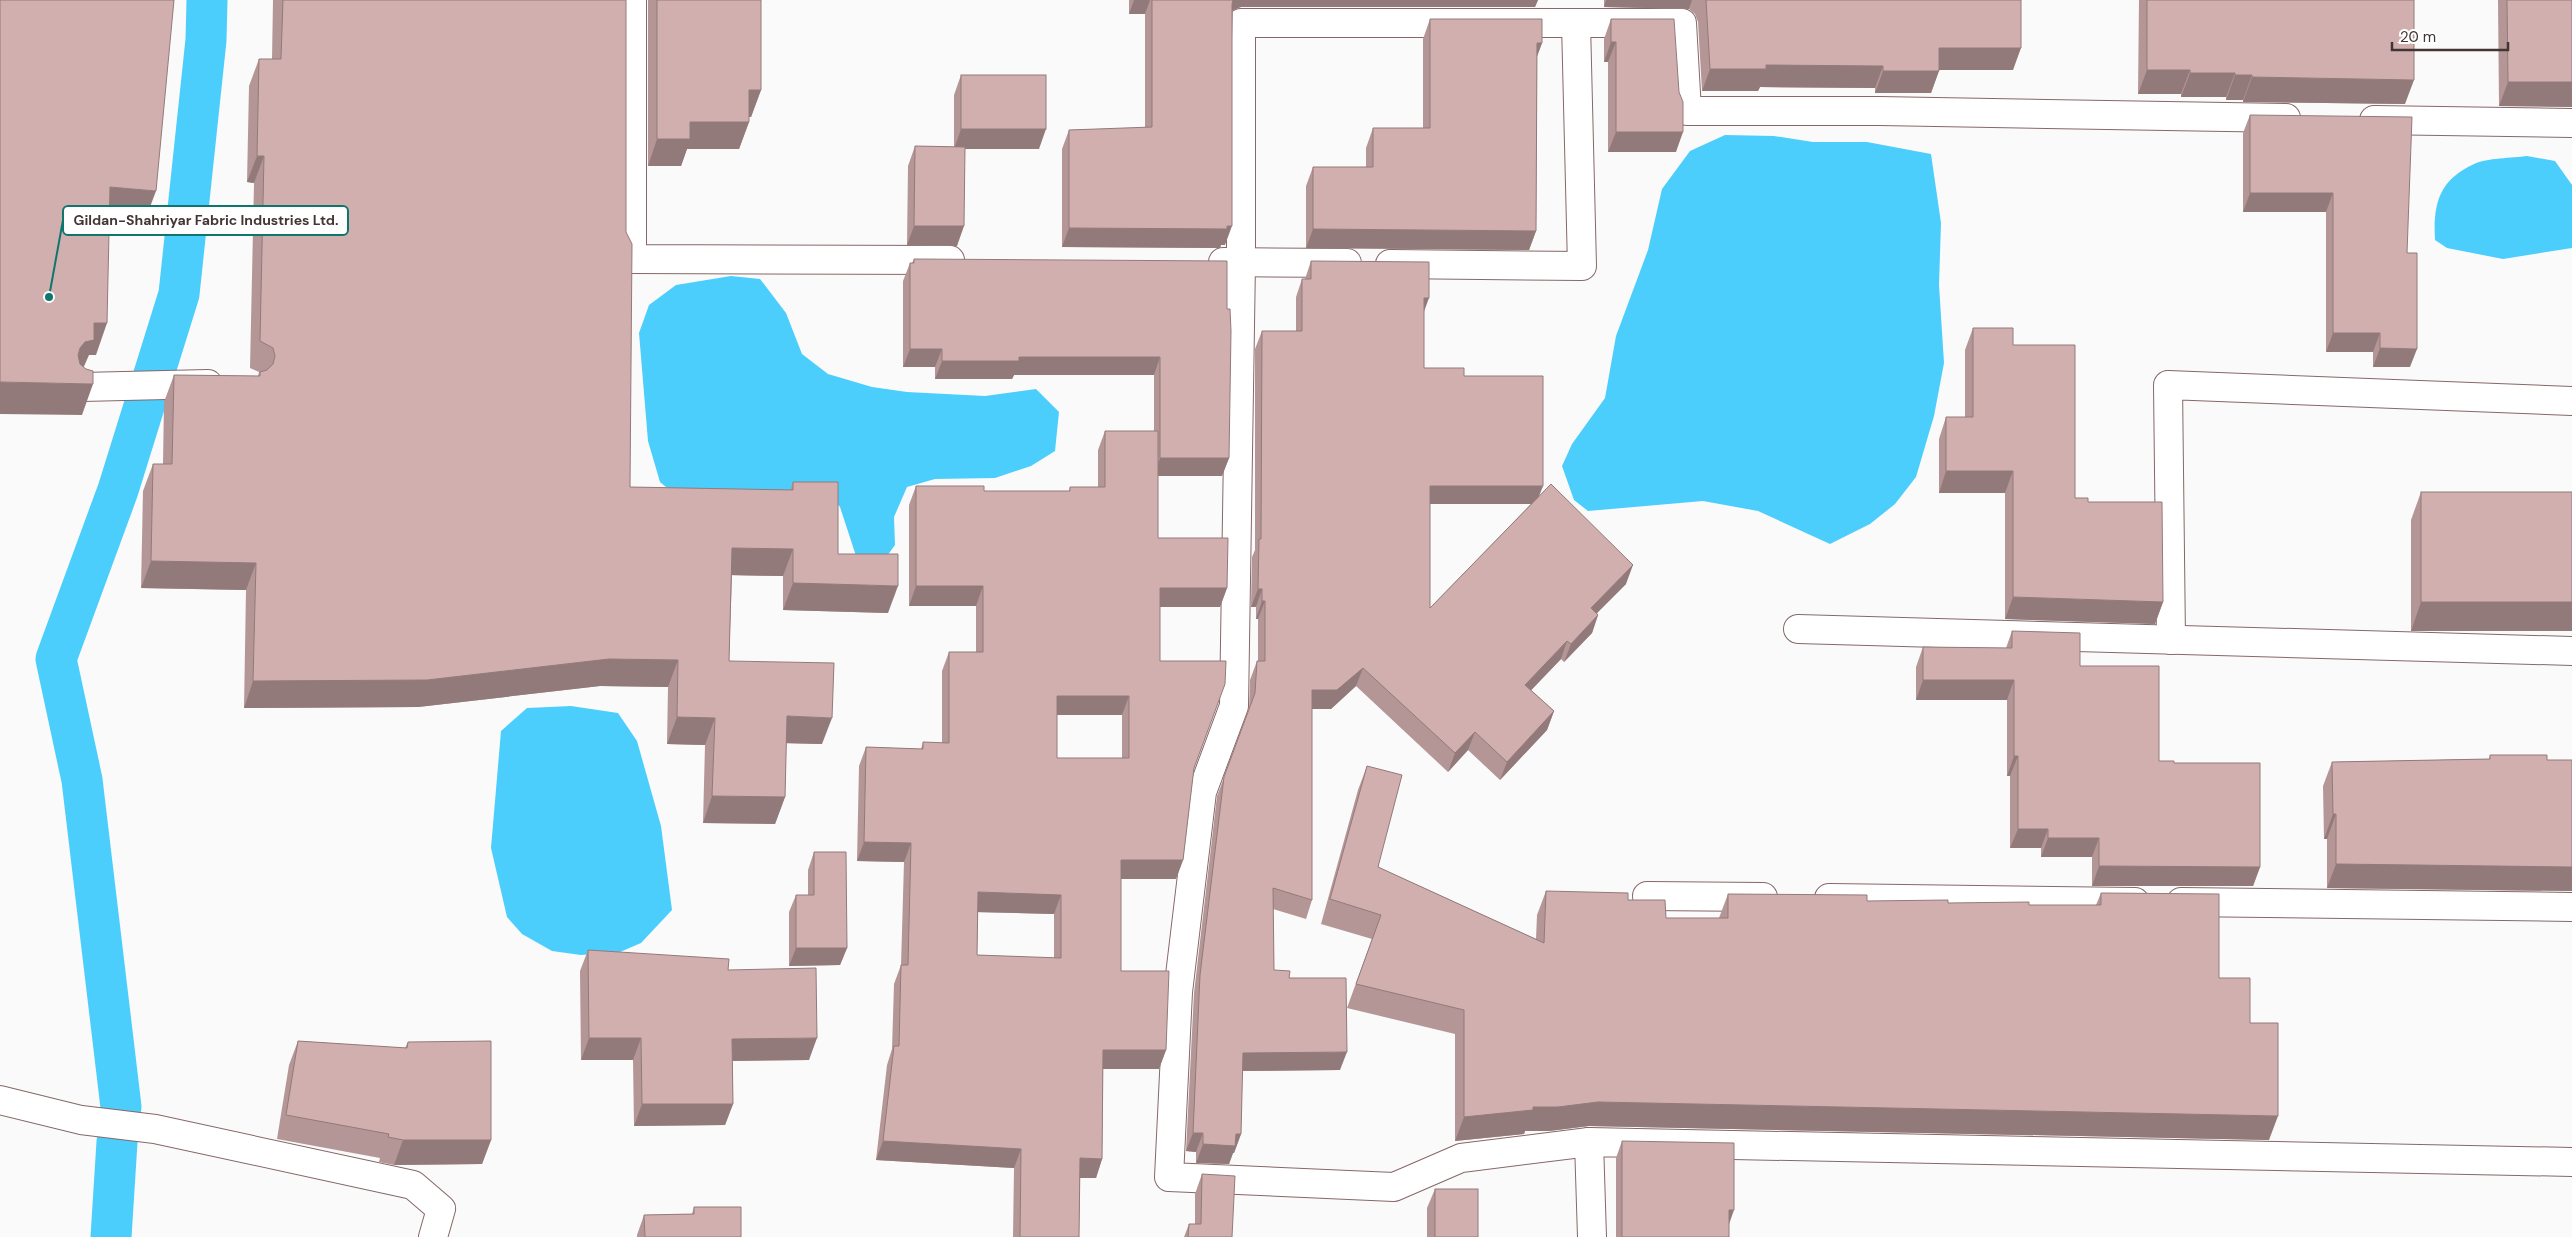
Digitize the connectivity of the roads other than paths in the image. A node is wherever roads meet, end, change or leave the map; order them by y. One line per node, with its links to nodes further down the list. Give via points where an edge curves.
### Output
1 (632, 0): 7 (street, via 632,259)
2 (1682, 12): 3 (street); 4 (street, via 1687,112)
3 (1576, 23): 9 (street, via 1241,23); 9 (street, via 1582,266)
4 (2315, 119)
5 (2344, 119): 6 (street)
6 (2572, 123)
7 (972, 260)
8 (1201, 262): 9 (street)
9 (1241, 262): 19 (street, via 1234,706 1202,792 1178,992 1168,1177 1394,1187 1461,1158)
10 (230, 384): 11 (street)
11 (82, 387)
12 (2572, 401): 14 (street, via 2168,385)
13 (1798, 630): 14 (street)
14 (2171, 640): 15 (street)
15 (2572, 652)
16 (1647, 896): 17 (street)
17 (2572, 907)
18 (0, 1100): 21 (street, via 81,1120 155,1129 413,1185 441,1209)
19 (1590, 1142): 20 (street); 22 (street)
20 (2572, 1162)
21 (433, 1237)
22 (1592, 1237)

